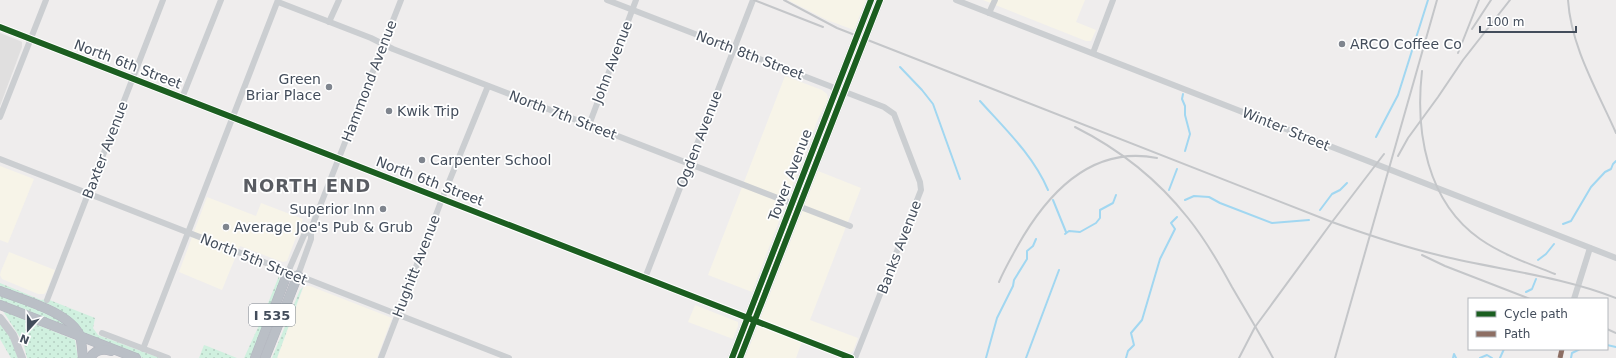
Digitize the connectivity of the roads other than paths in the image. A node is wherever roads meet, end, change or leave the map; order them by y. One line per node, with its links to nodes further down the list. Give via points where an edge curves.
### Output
1 (46, 0): 19 (street)
2 (164, 0): 23 (street, Baxter Avenue)
3 (221, 0): 26 (street)
4 (338, 0): 17 (street)
5 (401, 0): 20 (street, Hammond Avenue)
6 (607, 0): 15 (street, North 8th Street)
7 (636, 0): 15 (street, John Avenue)
8 (753, 0): 21 (street, Ogden Avenue)
9 (871, 0): 25 (main road, Tower Avenue)
10 (880, 0): 25 (main road, Tower Avenue)
11 (956, 0): 16 (street, Winter Street)
12 (995, 0): 16 (street)
13 (1113, 0): 22 (street)
14 (278, 1): 17 (street, North 7th Street); 29 (street)
15 (632, 10): 21 (street, North 8th Street); 30 (street, John Avenue)
16 (990, 13): 22 (street, Winter Street)
17 (329, 22): 20 (street, North 7th Street)
18 (0, 27): 19 (street, North 6th Street)
19 (31, 39): 23 (street, North 6th Street); 28 (street)
20 (384, 44): 24 (street, North 7th Street); 32 (street, Hammond Avenue)
21 (734, 49): 25 (street, North 8th Street); 33 (street, Ogden Avenue)
22 (1093, 53): 40 (street, Winter Street)
23 (133, 79): 26 (street, North 6th Street); 34 (street, Baxter Avenue)
24 (488, 86): 30 (street, North 7th Street); 35 (street, Hughitt Avenue)
25 (840, 90): 27 (street, North 8th Street); 36 (main road, Tower Avenue)
26 (182, 98): 29 (street, North 6th Street)
27 (893, 112): 69 (street, Banks Avenue, via 921,190)
28 (0, 118)
29 (233, 118): 32 (street, North 6th Street); 39 (street)
30 (589, 125): 33 (street, North 7th Street)
31 (0, 159): 34 (street, North 5th Street)
32 (339, 159): 35 (street, North 6th Street); 38 (street, Hammond Avenue)
33 (689, 164): 36 (street, North 7th Street); 44 (street, Ogden Avenue)
34 (88, 194): 39 (street, North 5th Street); 47 (street, Baxter Avenue)
35 (442, 199): 44 (street, North 6th Street); 49 (street, Hughitt Avenue)
36 (795, 205): 37 (street, North 7th Street); 51 (main road, Tower Avenue)
37 (850, 226)
38 (312, 228): 42 (street, Hammond Avenue, via 304,235); 43 (street, Hammond Avenue, via 312,237)
39 (188, 232): 42 (street, North 5th Street); 54 (street)
40 (1590, 248): 41 (street, Winter Street); 46 (street)
41 (1616, 258)
42 (288, 272): 43 (street, North 5th Street); 62 (highway, I 535)
43 (298, 275): 49 (street, North 5th Street); 63 (highway, I 535)
44 (645, 278): 51 (street, North 6th Street)
45 (0, 291): 53 (highway, via 54,312 65,319)
46 (1574, 298)
47 (47, 300)
48 (0, 305): 53 (highway)
49 (397, 315): 55 (street, North 5th Street); 64 (street, Hughitt Avenue)
50 (0, 318): 56 (main road, via 12,335)
51 (751, 319): 66 (main road, Tower Avenue); 67 (main road, Tower Avenue); 68 (street, North 6th Street)
52 (102, 333): 54 (street)
53 (79, 335): 57 (highway); 60 (highway)
54 (143, 349): 61 (street)
55 (499, 356): 65 (street, North 5th Street)
56 (22, 358)
57 (83, 358)
58 (90, 358): 59 (highway, via 95,352 103,349)
59 (131, 358)
60 (136, 358)
61 (168, 358)
62 (255, 358)
63 (265, 358)
64 (381, 358)
65 (509, 358)
66 (732, 358)
67 (740, 358)
68 (851, 358)
69 (855, 358)

